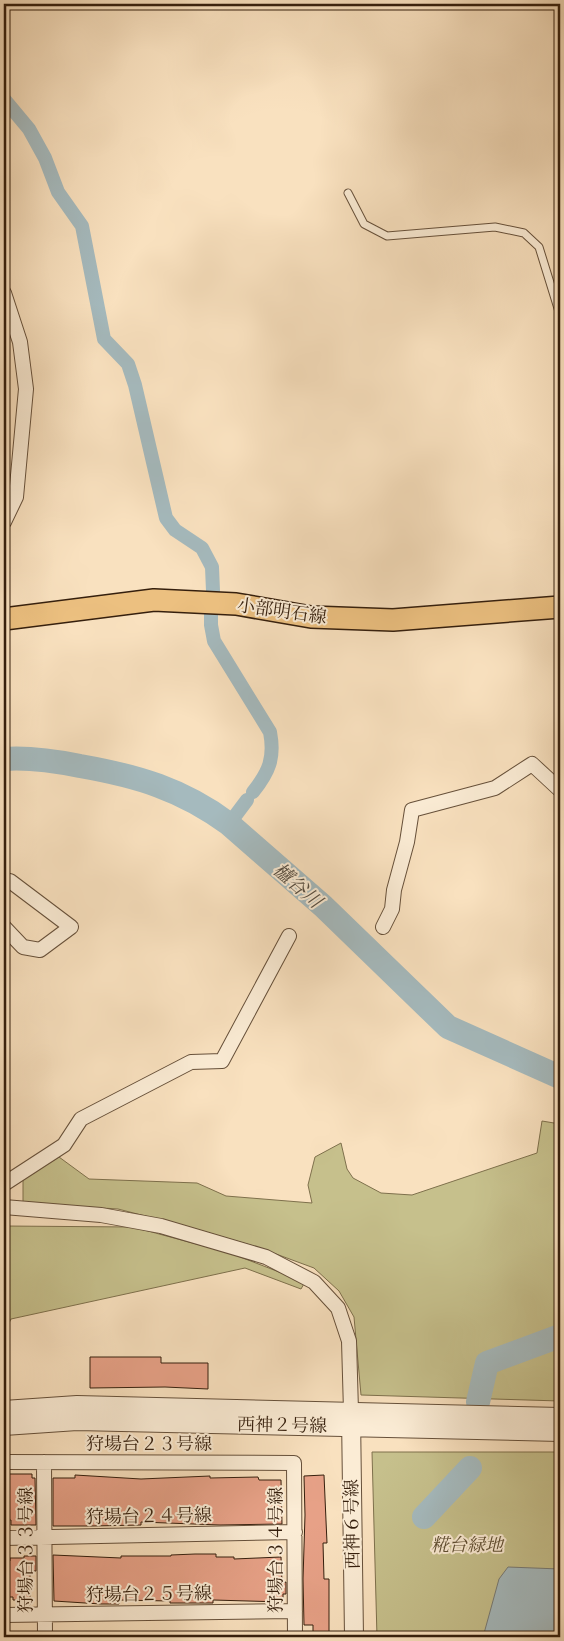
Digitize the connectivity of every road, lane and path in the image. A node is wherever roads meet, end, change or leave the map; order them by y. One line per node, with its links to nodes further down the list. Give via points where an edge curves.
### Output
1 (348, 193): 3 (lane, via 364,224 388,236 495,227 524,232 539,247)
2 (4, 293): 4 (street, via 20,342 26,389 16,497)
3 (560, 315)
4 (4, 522)
5 (560, 607): 6 (main road, 小部明石線, via 393,620 311,617 236,604 154,600)
6 (4, 619)
7 (560, 787): 10 (street, via 532,764 495,788 412,810 392,909)
8 (4, 884): 9 (street, via 10,880 71,927 40,950 23,947)
9 (4, 927)
10 (383, 927)
11 (289, 936): 12 (street, via 222,1061 191,1062 81,1119 64,1145)
12 (4, 1184)
13 (4, 1207): 16 (street, via 101,1215 161,1226 266,1257 314,1282 338,1308 349,1341)
14 (4, 1410): 16 (street, 西神２号線, via 77,1405)
15 (560, 1417): 16 (street, 西神２号線)
16 (351, 1419): 17 (street, 西神２号線, via 77,1421); 18 (street, 西神２号線); 30 (street, 西神６号線)
17 (4, 1426)
18 (560, 1432)
19 (4, 1462): 20 (street, 狩場台２３号線)
20 (44, 1462): 21 (street, 狩場台２３号線); 23 (street, 狩場台３３号線)
21 (294, 1463): 22 (street, 狩場台３４号線)
22 (295, 1532): 23 (street, 狩場台２４号線); 25 (street, 狩場台３４号線)
23 (44, 1537): 24 (street, 狩場台２４号線); 26 (street, 狩場台３３号線)
24 (4, 1538)
25 (295, 1611): 26 (street, 狩場台２５号線); 29 (street, 狩場台３４号線)
26 (45, 1614): 27 (street, 狩場台２５号線); 28 (street, 狩場台３３号線)
27 (4, 1615)
28 (45, 1637)
29 (295, 1637)
30 (354, 1637)

